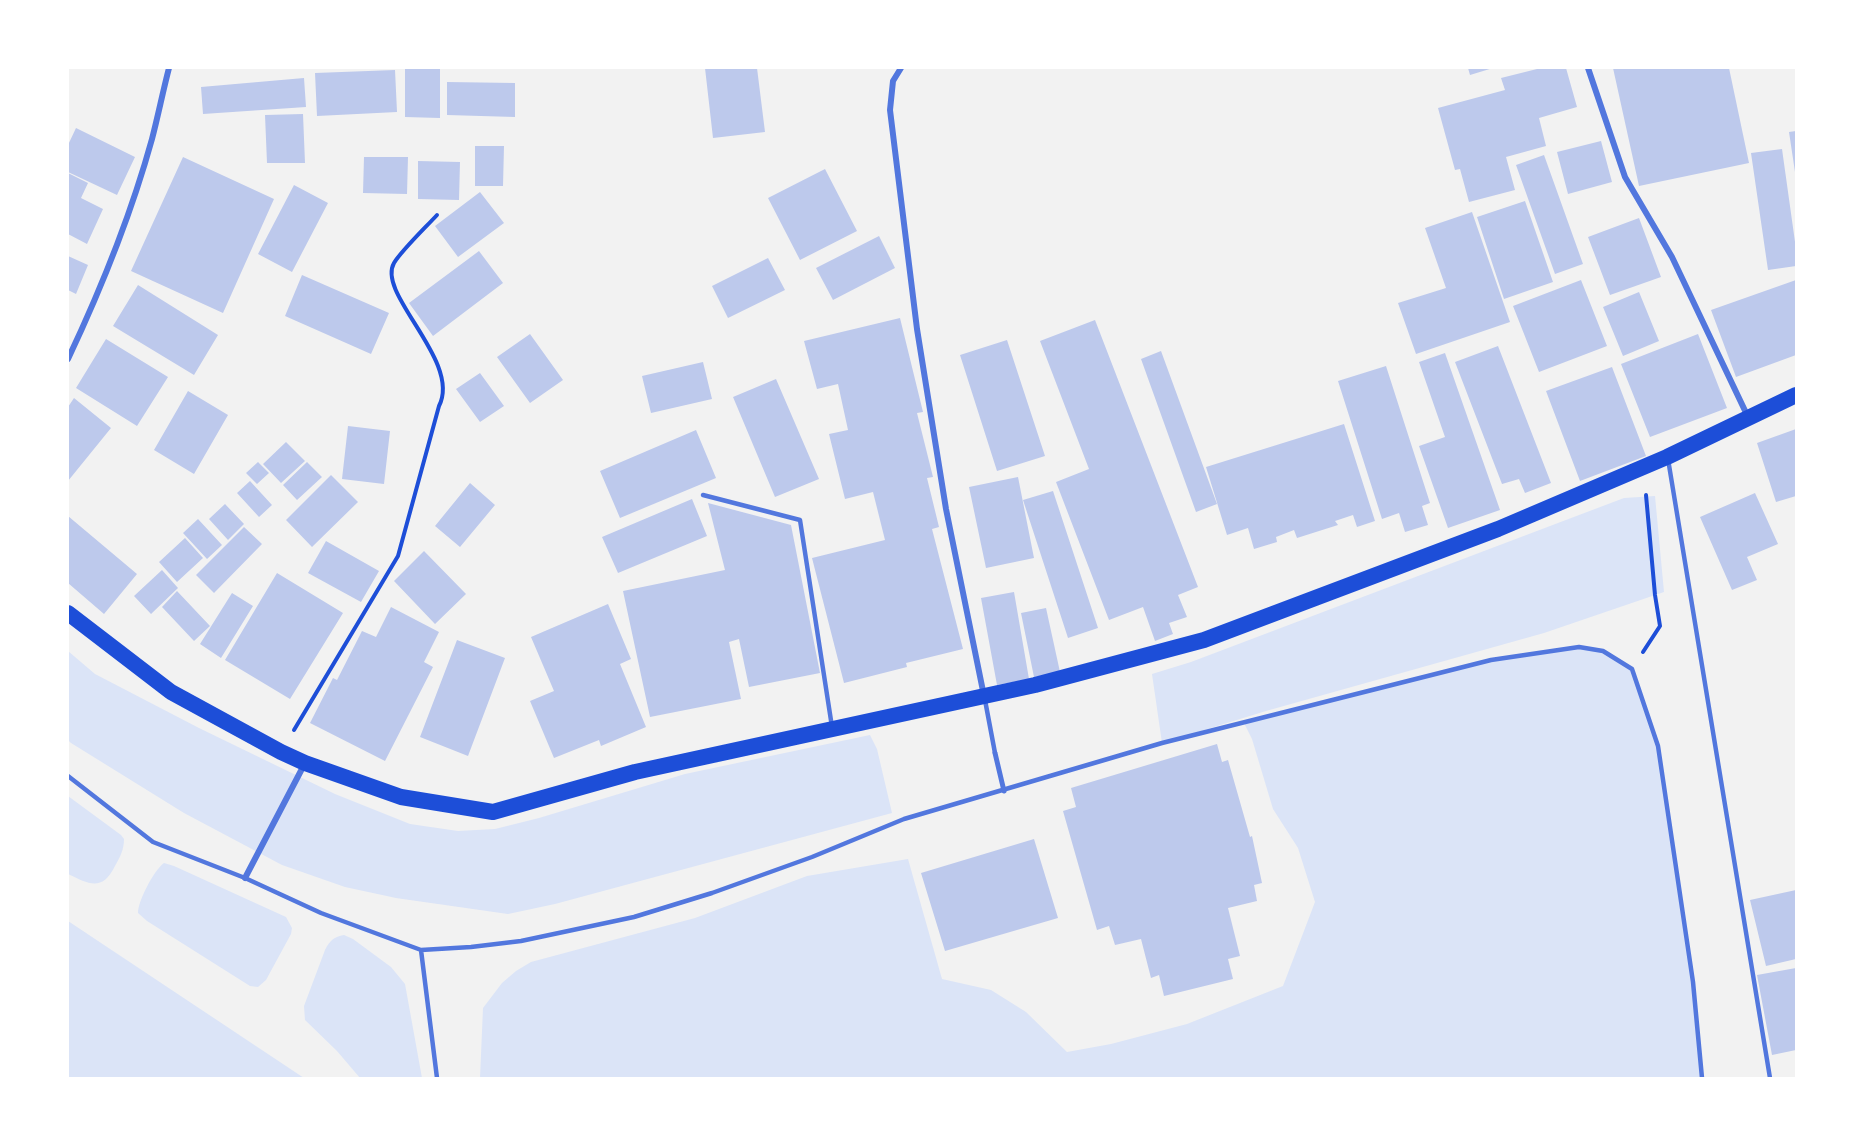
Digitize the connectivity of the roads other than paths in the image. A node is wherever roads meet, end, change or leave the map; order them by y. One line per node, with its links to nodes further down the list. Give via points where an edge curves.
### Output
1 (169, 68): 4 (street, via 152,141 122,231)
2 (901, 68): 10 (street, via 893,81 890,110 916,318 946,509)
3 (1588, 68): 6 (street, via 1624,177 1672,256)
4 (68, 359)
5 (1797, 395): 6 (highway)
6 (1748, 417): 7 (highway)
7 (1667, 457): 10 (highway, via 1498,529 1204,640); 20 (lane)
8 (704, 495): 11 (lane, via 800,520)
9 (68, 613): 13 (highway, via 171,692)
10 (984, 696): 11 (highway); 12 (lane)
11 (832, 729): 13 (highway, via 636,772 493,812 401,797)
12 (995, 753): 15 (street)
13 (305, 763): 16 (street)
14 (68, 776): 16 (lane, via 153,842)
15 (1004, 791): 17 (lane, via 904,819 812,857 634,916 521,941); 19 (lane, via 1162,743 1491,660 1579,647 1603,651 1632,669 1658,746 1693,982)
16 (245, 878): 17 (lane, via 321,913)
17 (421, 950): 18 (lane)
18 (437, 1078)
19 (1702, 1078)
20 (1770, 1078)

